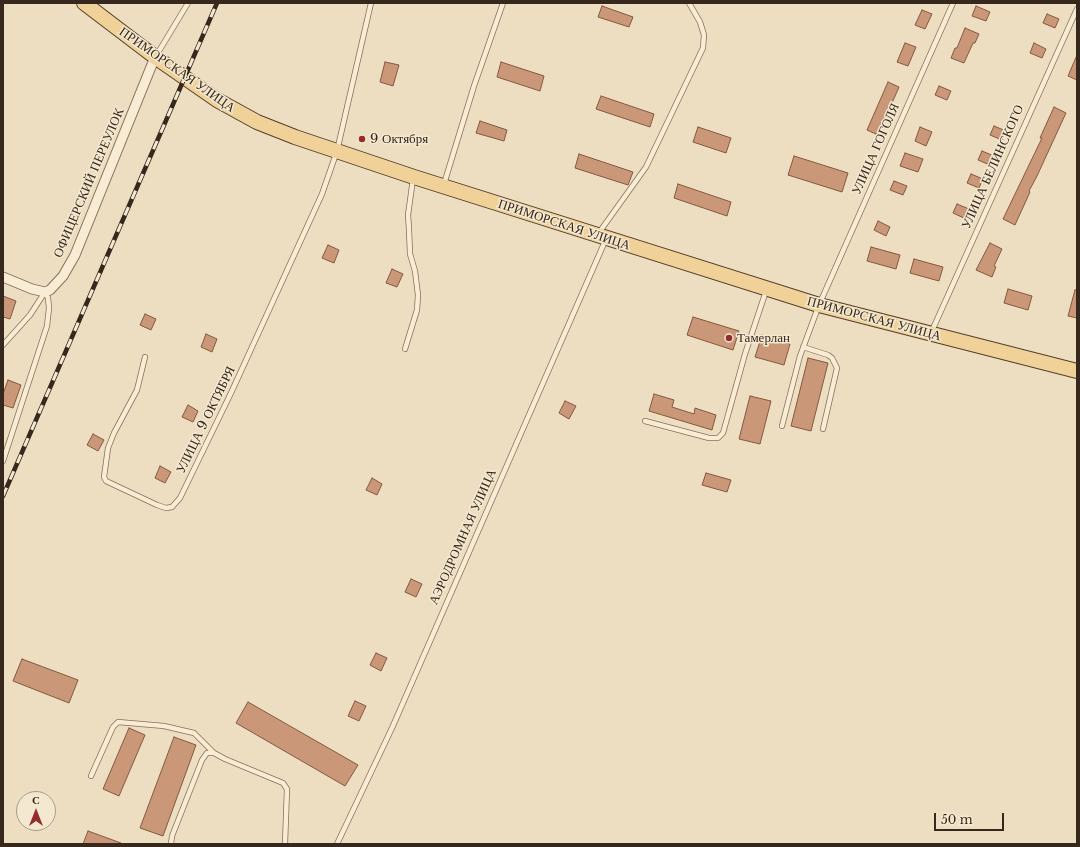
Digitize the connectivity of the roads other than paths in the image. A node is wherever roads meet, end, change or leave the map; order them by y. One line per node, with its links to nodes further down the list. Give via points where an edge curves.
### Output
1 (84, 3): 8 (main road, ПРИМОРСКАЯ УЛИЦА)
2 (188, 3): 8 (lane)
3 (371, 3): 9 (lane)
4 (503, 3): 11 (lane, via 474,86)
5 (688, 3): 12 (lane, АЭРОДРОМНАЯ УЛИЦА, via 700,22 704,35 703,48 646,167)
6 (953, 3): 16 (lane, УЛИЦА ГОГОЛЯ)
7 (1077, 9): 17 (lane, УЛИЦА БЕЛИНСКОГО)
8 (155, 57): 9 (main road, ПРИМОРСКАЯ УЛИЦА, via 238,113); 15 (street, ОФИЦЕРСКИЙ ПЕРЕУЛОК, via 75,255 63,276)
9 (336, 152): 10 (main road, ПРИМОРСКАЯ УЛИЦА); 21 (lane, УЛИЦА 9 ОКТЯБРЯ, via 322,194 231,393 180,498 172,507 166,508 106,481 104,477 108,448 137,390)
10 (414, 177): 11 (main road, ПРИМОРСКАЯ УЛИЦА); 20 (lane, via 408,214 410,254 418,295 417,310)
11 (444, 186): 12 (main road, ПРИМОРСКАЯ УЛИЦА)
12 (602, 236): 14 (main road, ПРИМОРСКАЯ УЛИЦА); 31 (lane, АЭРОДРОМНАЯ УЛИЦА, via 392,728)
13 (3, 277): 15 (street)
14 (767, 289): 16 (main road, ПРИМОРСКАЯ УЛИЦА); 23 (lane, via 723,433 718,438 709,438)
15 (45, 292): 18 (lane, via 30,315); 26 (lane, via 49,308 47,326)
16 (819, 305): 17 (main road, ПРИМОРСКАЯ УЛИЦА); 19 (lane, УЛИЦА ГОГОЛЯ)
17 (930, 334): 22 (main road, ПРИМОРСКАЯ УЛИЦА)
18 (3, 345)
19 (803, 347): 24 (lane, УЛИЦА ГОГОЛЯ); 25 (lane, via 828,355 837,368)
20 (405, 350)
21 (145, 357)
22 (1077, 371)
23 (645, 421)
24 (782, 426)
25 (823, 430)
26 (3, 461)
27 (214, 753): 28 (lane, via 194,733 164,726 118,722 113,727); 29 (lane, via 207,754 202,760); 30 (lane, via 283,783 287,789)
28 (91, 776)
29 (171, 844)
30 (285, 844)
31 (337, 844)

